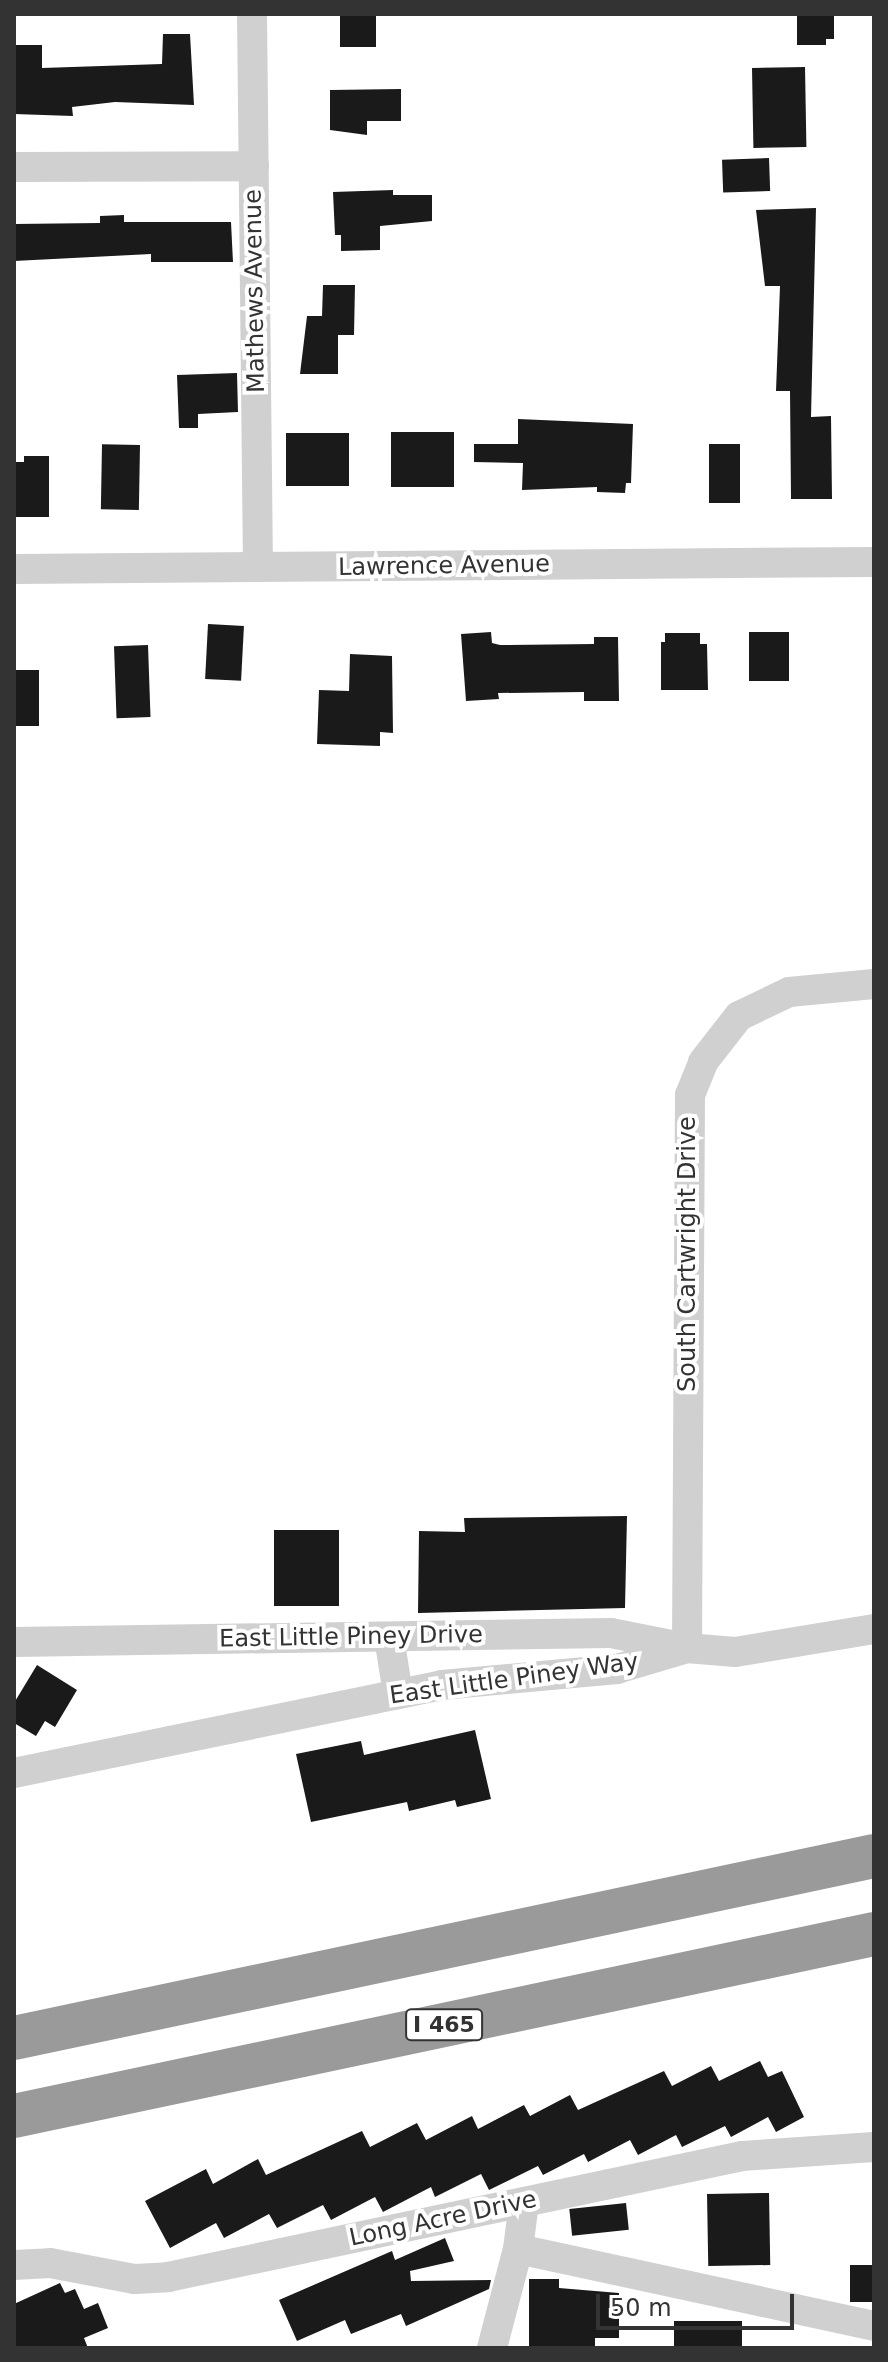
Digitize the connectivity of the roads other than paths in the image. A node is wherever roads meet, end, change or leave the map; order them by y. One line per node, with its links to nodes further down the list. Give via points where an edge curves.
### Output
1 (252, 14): 2 (street, Mathews Avenue)
2 (254, 166): 3 (street); 5 (street, Mathews Avenue)
3 (14, 167)
4 (874, 562): 5 (street, Lawrence Avenue)
5 (258, 567): 6 (street, Lawrence Avenue)
6 (14, 569)
7 (874, 984): 11 (street, South Cartwright Drive, via 789,992 739,1016 703,1062 690,1095)
8 (874, 1629): 11 (street, East Little Piney Way, via 735,1652)
9 (389, 1637): 10 (street, East Little Piney Drive); 11 (street, East Little Piney Drive, via 611,1633); 12 (street)
10 (14, 1642)
11 (687, 1648): 12 (street, East Little Piney Way, via 617,1669 479,1680)
12 (398, 1694): 13 (street, East Little Piney Way)
13 (14, 1773)
14 (874, 1856): 16 (highway)
15 (874, 1934): 17 (highway, I 465)
16 (14, 2038)
17 (14, 2116)
18 (874, 2147): 19 (street, Long Acre Drive, via 742,2156)
19 (524, 2202): 20 (street); 21 (street, Long Acre Drive, via 154,2279 74,2265)
20 (518, 2249): 22 (street); 23 (street)
21 (14, 2265)
22 (874, 2326)
23 (492, 2348)

